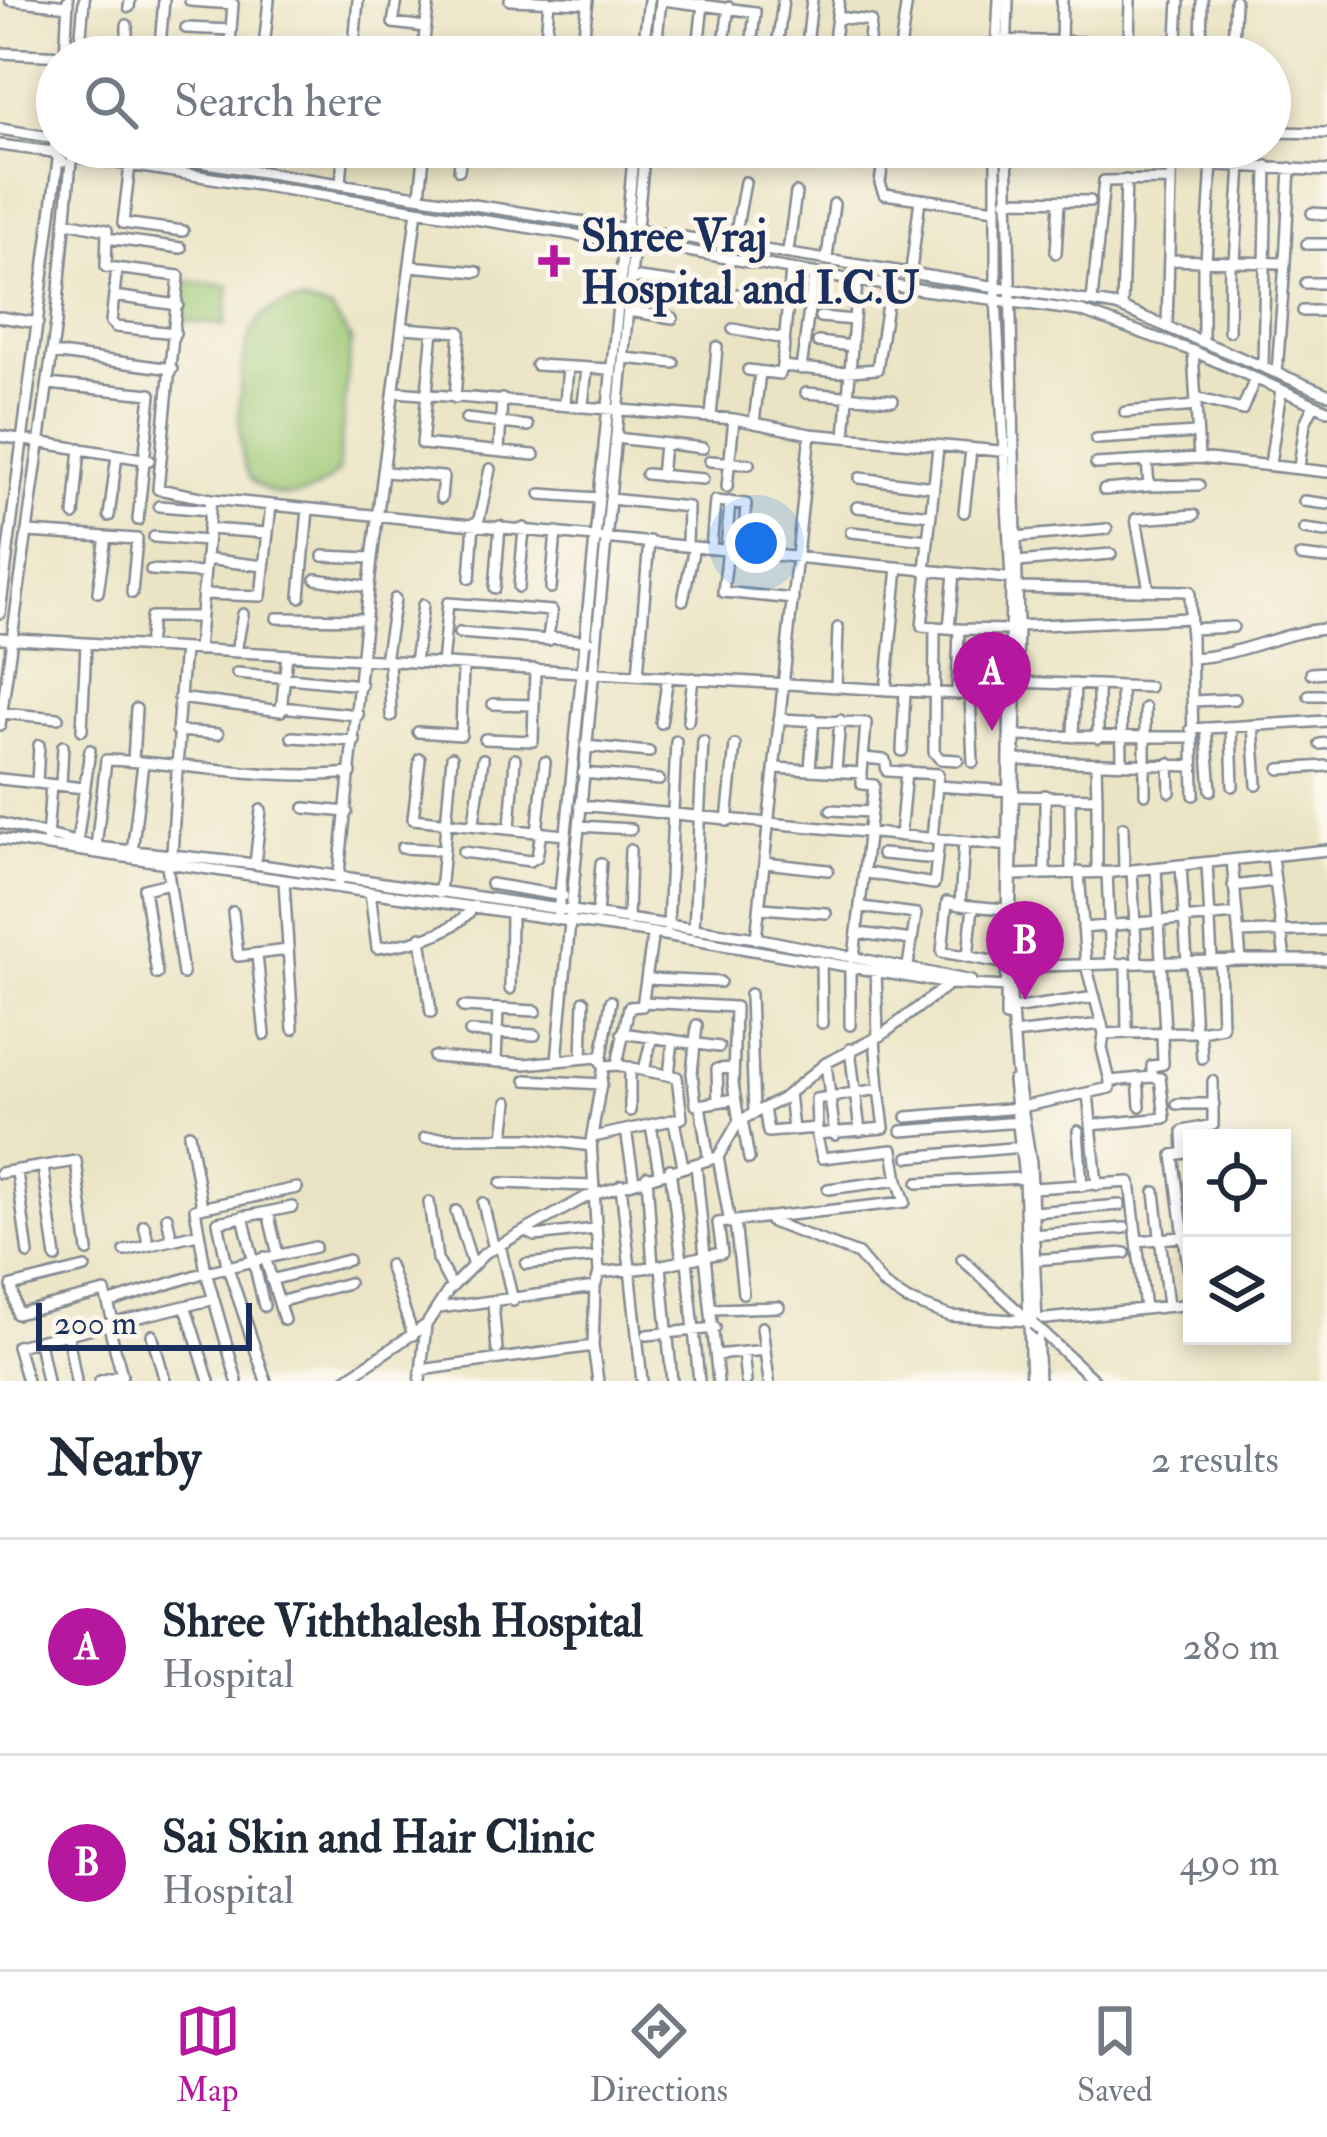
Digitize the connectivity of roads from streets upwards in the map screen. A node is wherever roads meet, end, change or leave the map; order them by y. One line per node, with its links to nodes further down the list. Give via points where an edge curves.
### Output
1 (10, 0): 24 (street)
2 (84, 0): 34 (street)
3 (164, 0): 36 (street)
4 (269, 0): 38 (street)
5 (358, 0): 39 (street)
6 (397, 0): 30 (street, via 393,23)
7 (429, 0): 30 (street)
8 (510, 0): 22 (street)
9 (649, 0): 43 (street)
10 (662, 0): 25 (street); 44 (street)
11 (783, 0): 48 (street)
12 (812, 0): 49 (street)
13 (838, 0): 28 (street)
14 (907, 0): 52 (street)
15 (1004, 0): 53 (street)
16 (1062, 0): 54 (street)
17 (1130, 0): 55 (street)
18 (1179, 0): 56 (street)
19 (1202, 0): 57 (street)
20 (1235, 0): 58 (street)
21 (190, 1): 32 (street, via 232,4)
22 (549, 2): 23 (street); 41 (street)
23 (588, 2): 42 (street)
24 (68, 3): 33 (street)
25 (704, 4): 27 (street); 45 (street)
26 (756, 6): 27 (street); 47 (street)
27 (729, 8): 46 (street)
28 (837, 17): 50 (street); 51 (street, via 871,21)
29 (127, 26): 35 (street)
30 (425, 27): 40 (street)
31 (186, 28): 32 (street)
32 (231, 30): 37 (street)
33 (66, 36)
34 (81, 36)
35 (127, 36)
36 (161, 36)
37 (231, 36)
38 (265, 36)
39 (355, 36)
40 (424, 36)
41 (546, 36)
42 (584, 36)
43 (644, 36)
44 (658, 36)
45 (700, 36)
46 (725, 36)
47 (752, 36)
48 (778, 36)
49 (807, 36)
50 (834, 36)
51 (869, 36)
52 (902, 36)
53 (1001, 36)
54 (1056, 36)
55 (1129, 36)
56 (1178, 36)
57 (1201, 36)
58 (1233, 36)
59 (0, 52): 60 (street)
60 (36, 55)
61 (1291, 133): 63 (street)
62 (36, 134): 64 (street)
63 (1327, 134)
64 (0, 137): 65 (street)
65 (36, 150)
66 (54, 168): 143 (street)
67 (75, 168): 99 (street)
68 (130, 168): 101 (street, via 123,224)
69 (149, 168): 96 (street)
70 (248, 168): 87 (street)
71 (342, 168): 87 (street)
72 (423, 168): 89 (street)
73 (633, 168): 100 (street)
74 (641, 168): 100 (street)
75 (883, 168): 90 (street, via 881,192)
76 (1001, 168): 95 (street)
77 (1005, 168): 91 (street)
78 (1171, 168): 85 (street)
79 (1212, 168): 112 (street)
80 (1241, 168): 113 (street)
81 (1267, 168): 114 (street)
82 (1290, 168): 83 (street); 115 (street)
83 (1327, 171)
84 (1126, 180): 85 (street); 132 (street, via 1103,184); 135 (street)
85 (1171, 180): 111 (street)
86 (745, 182): 104 (street)
87 (340, 183): 89 (street)
88 (796, 193): 108 (street)
89 (420, 195): 100 (street)
90 (920, 199): 95 (street); 119 (street)
91 (1006, 200): 92 (street); 128 (street)
92 (1059, 201): 93 (street); 109 (street)
93 (1090, 201)
94 (834, 204): 110 (street)
95 (996, 208): 128 (street)
96 (417, 210): 103 (street); 116 (street)
97 (1312, 213): 98 (street)
98 (1327, 214)
99 (67, 222): 102 (street, via 107,230); 156 (street)
100 (631, 227): 103 (street); 103 (street); 104 (street)
101 (183, 231)
102 (107, 238): 107 (street); 117 (street, via 106,267)
103 (629, 243): 118 (street); 122 (street); 165 (street)
104 (734, 243): 108 (street)
105 (1307, 244): 106 (street)
106 (1327, 244)
107 (182, 248)
108 (788, 251): 110 (street)
109 (1056, 253)
110 (827, 258): 119 (street)
111 (1169, 260): 112 (street); 144 (street)
112 (1205, 261): 113 (street); 151 (street)
113 (1233, 262): 114 (street); 148 (street)
114 (1261, 262): 115 (street); 161 (street)
115 (1285, 263): 168 (street)
116 (410, 266): 120 (street); 145 (street)
117 (117, 268): 130 (street); 133 (street, via 179,276)
118 (791, 270): 121 (street); 134 (street)
119 (911, 271): 128 (street)
120 (477, 272)
121 (814, 273): 123 (street); 166 (street)
122 (631, 277): 126 (street); 136 (street)
123 (857, 281): 127 (street); 142 (street)
124 (1306, 283): 125 (street)
125 (1327, 283)
126 (676, 284)
127 (890, 285): 131 (street); 167 (street, via 877,369)
128 (1001, 285): 131 (street); 132 (street)
129 (737, 294): 134 (street)
130 (114, 296): 133 (street); 149 (street, via 116,327)
131 (1002, 298): 155 (street, via 1118,321); 208 (street)
132 (1092, 301): 135 (street)
133 (178, 304): 149 (street)
134 (787, 305): 150 (street)
135 (1122, 308): 144 (street)
136 (628, 310): 140 (street); 157 (street)
137 (1304, 311): 138 (street)
138 (1327, 311)
139 (0, 317): 143 (street)
140 (673, 317)
141 (820, 317): 142 (street)
142 (854, 320): 153 (street)
143 (38, 323): 199 (street)
144 (1167, 326): 151 (street)
145 (403, 328): 147 (street); 172 (street)
146 (733, 329): 150 (street)
147 (433, 330): 175 (street); 177 (street, via 460,332)
148 (1229, 331)
149 (175, 333): 164 (street)
150 (784, 339): 160 (street)
151 (1203, 340): 161 (street)
152 (818, 342): 153 (street)
153 (852, 346): 167 (street)
154 (717, 347): 188 (street)
155 (1193, 351): 169 (street); 180 (street)
156 (52, 352): 164 (street); 170 (street)
157 (624, 358): 158 (street); 185 (street)
158 (674, 363)
159 (536, 365): 162 (street)
160 (782, 366): 166 (street); 191 (street, via 781,374 754,371)
161 (1263, 366): 168 (street)
162 (568, 367): 163 (street); 181 (street)
163 (587, 368): 165 (street); 182 (street)
164 (172, 369): 215 (street)
165 (609, 369): 184 (street)
166 (801, 369): 167 (street)
167 (850, 369): 176 (street)
168 (1277, 373): 174 (street)
169 (1255, 379): 171 (street); 180 (street, via 1242,410)
170 (48, 384): 201 (street); 212 (street, via 151,394)
171 (1281, 390): 183 (street); 219 (street)
172 (395, 392): 175 (street); 222 (street)
173 (806, 393): 176 (street)
174 (1327, 394)
175 (428, 395): 177 (street); 207 (street, via 422,444)
176 (848, 397): 179 (street); 197 (street)
177 (455, 398): 178 (street)
178 (502, 399): 181 (street); 192 (street)
179 (893, 400)
180 (1196, 402): 187 (street); 194 (street)
181 (565, 403): 182 (street)
182 (583, 405): 184 (street)
183 (1314, 405): 186 (street); 220 (street)
184 (605, 407): 185 (street); 235 (street)
185 (618, 409): 188 (street); 198 (street)
186 (1327, 410)
187 (1125, 412)
188 (711, 417): 190 (street)
189 (466, 419): 192 (street)
190 (734, 419): 191 (street); 216 (street)
191 (754, 423): 195 (street)
192 (500, 424): 193 (street); 207 (street)
193 (528, 426)
194 (1197, 433): 200 (street); 211 (street)
195 (810, 434): 197 (street); 276 (street)
196 (0, 436): 199 (street)
197 (844, 437): 203 (street)
198 (616, 438): 202 (street); 235 (street)
199 (23, 439): 201 (street); 256 (street)
200 (1096, 439)
201 (40, 441): 204 (street); 257 (street)
202 (664, 444): 205 (street); 225 (street)
203 (938, 447): 206 (street); 231 (street)
204 (80, 448): 209 (street); 246 (street)
205 (703, 448)
206 (971, 450): 208 (street); 244 (street)
207 (499, 451): 210 (street)
208 (1009, 452): 266 (street); 289 (street)
209 (117, 454): 212 (street); 249 (street)
210 (534, 455)
211 (1199, 458): 214 (street); 219 (street)
212 (144, 459): 215 (street); 250 (street)
213 (710, 461): 216 (street)
214 (1147, 461): 218 (street); 229 (street)
215 (160, 462): 238 (street, via 158,489)
216 (729, 462): 217 (street); 230 (street)
217 (748, 464)
218 (1096, 464)
219 (1270, 464): 220 (street)
220 (1299, 467): 223 (street)
221 (490, 469): 251 (street)
222 (386, 472): 234 (street, via 443,476); 245 (street)
223 (1327, 472)
224 (646, 474): 225 (street)
225 (662, 476): 227 (street)
226 (860, 478): 231 (street)
227 (703, 479)
228 (1199, 485): 229 (street)
229 (1149, 486): 232 (street)
230 (727, 487)
231 (934, 487): 247 (street)
232 (1104, 490)
233 (541, 494): 235 (street)
234 (441, 498)
235 (604, 499): 263 (street); 269 (street, via 688,507)
236 (1304, 501): 239 (street)
237 (730, 502): 270 (street, via 715,501); 271 (street); 272 (street, via 746,504)
238 (211, 504): 240 (street); 241 (street); 262 (street)
239 (1327, 504)
240 (271, 505): 243 (street); 261 (street)
241 (159, 506)
242 (856, 507): 247 (street)
243 (308, 509): 245 (street); 298 (street)
244 (964, 512)
245 (377, 513): 251 (street); 277 (street)
246 (74, 515)
247 (931, 515): 267 (street)
248 (1194, 515): 294 (street, via 1136,519)
249 (109, 516)
250 (138, 520)
251 (476, 523): 252 (street); 287 (street)
252 (500, 526): 253 (street); 292 (street)
253 (524, 528): 258 (street); 291 (street)
254 (1107, 529): 266 (street)
255 (1304, 529): 260 (street)
256 (5, 532): 303 (street)
257 (28, 532): 264 (street); 320 (street)
258 (556, 532): 263 (street); 293 (street)
259 (851, 532): 267 (street)
260 (1327, 532)
261 (268, 533): 262 (street); 281 (street)
262 (208, 535): 265 (street); 278 (street)
263 (600, 536): 268 (street); 322 (street)
264 (106, 537): 295 (street); 296 (street, via 137,538)
265 (154, 537)
266 (1015, 537): 280 (street)
267 (928, 540): 284 (street)
268 (649, 541): 269 (street); 341 (street)
269 (690, 546): 270 (street); 301 (street)
270 (711, 548): 271 (street)
271 (727, 549): 272 (street); 299 (street, via 723,592)
272 (743, 551): 276 (street)
273 (1111, 554): 280 (street)
274 (323, 556): 277 (street)
275 (1300, 556): 279 (street)
276 (798, 557): 282 (street); 299 (street)
277 (372, 558): 290 (street)
278 (206, 559): 281 (street); 285 (street)
279 (1327, 559)
280 (1017, 562): 289 (street)
281 (264, 566): 297 (street, via 261,596)
282 (898, 567): 284 (street); 310 (street)
283 (151, 570): 285 (street)
284 (926, 570): 286 (street); 311 (street)
285 (204, 573): 297 (street)
286 (954, 573): 289 (street); 315 (street)
287 (470, 578)
288 (316, 579): 290 (street)
289 (1015, 582): 294 (street); 316 (street)
290 (369, 587): 307 (street)
291 (519, 587)
292 (495, 588)
293 (551, 588)
294 (1155, 590): 308 (street); 309 (street, via 1190,591)
295 (98, 592)
296 (132, 593)
297 (202, 594): 305 (street)
298 (300, 597)
299 (793, 598): 346 (street)
300 (395, 599): 332 (street)
301 (683, 600)
302 (423, 605): 333 (street)
303 (0, 613)
304 (243, 614): 327 (street)
305 (200, 616): 324 (street, via 151,617); 326 (street)
306 (277, 618): 307 (street)
307 (366, 619): 331 (street)
308 (1162, 619): 309 (street); 316 (street)
309 (1190, 623): 312 (street); 330 (street)
310 (892, 624): 311 (street); 353 (street)
311 (922, 626): 313 (street)
312 (1233, 626)
313 (935, 627): 315 (street); 355 (street)
314 (838, 628): 351 (street)
315 (954, 628): 316 (street); 356 (street)
316 (1014, 628): 345 (street); 360 (street)
317 (1327, 628): 330 (street, via 1236,656)
318 (459, 633): 321 (street)
319 (0, 638): 320 (street)
320 (14, 639): 323 (street); 369 (street)
321 (552, 640): 322 (street); 334 (street, via 552,610 448,603)
322 (589, 641): 339 (street)
323 (86, 644): 324 (street); 383 (street)
324 (148, 647): 325 (street)
325 (184, 649): 326 (street); 361 (street)
326 (198, 650): 327 (street)
327 (236, 652): 328 (street)
328 (287, 655): 331 (street); 344 (street)
329 (975, 655): 357 (street)
330 (1192, 658): 363 (street)
331 (364, 659): 332 (street); 348 (street)
332 (387, 660): 333 (street); 371 (street)
333 (415, 662): 334 (street)
334 (442, 664): 335 (street)
335 (463, 665): 336 (street); 384 (street, via 461,734)
336 (535, 669): 339 (street); 365 (street)
337 (1327, 672): 340 (street)
338 (237, 673): 344 (street)
339 (586, 673): 341 (street); 401 (street); 465 (street)
340 (1311, 673)
341 (638, 675): 342 (street)
342 (668, 676): 343 (street); 378 (street)
343 (693, 678): 346 (street); 376 (street)
344 (284, 679): 348 (street); 366 (street)
345 (1016, 682): 347 (street); 360 (street)
346 (783, 683): 351 (street); 373 (street)
347 (1075, 684): 349 (street); 390 (street)
348 (362, 685): 370 (street)
349 (1098, 685): 350 (street); 391 (street)
350 (1121, 686): 352 (street); 393 (street)
351 (836, 687): 353 (street)
352 (1148, 687)
353 (886, 690): 354 (street)
354 (905, 691): 355 (street); 403 (street)
355 (933, 693): 356 (street); 410 (street, via 935,756)
356 (957, 694): 357 (street)
357 (972, 695): 360 (street); 414 (street)
358 (1310, 695): 359 (street)
359 (1327, 695)
360 (1011, 697): 388 (street); 440 (street)
361 (179, 698): 366 (street); 385 (street, via 177,730)
362 (1235, 699): 363 (street)
363 (1193, 701): 386 (street)
364 (493, 704): 365 (street)
365 (534, 705): 392 (street, via 533,741)
366 (281, 707): 370 (street)
367 (1144, 708): 394 (street)
368 (136, 709): 412 (street)
369 (1, 713): 372 (street); 379 (street)
370 (358, 715): 395 (street)
371 (391, 716)
372 (58, 718)
373 (779, 718): 374 (street); 422 (street)
374 (814, 719): 375 (street); 423 (street)
375 (840, 720): 406 (street, via 866,723); 425 (street)
376 (688, 721)
377 (1327, 721): 380 (street)
378 (662, 723)
379 (0, 725)
380 (1253, 725): 381 (street); 434 (street)
381 (1231, 727): 382 (street); 436 (street)
382 (1206, 728): 386 (street); 438 (street)
383 (82, 730)
384 (418, 732)
385 (218, 734)
386 (1191, 734): 394 (street); 420 (street)
387 (292, 736): 395 (street)
388 (1015, 736): 390 (street); 411 (street)
389 (179, 737): 418 (street)
390 (1073, 737): 391 (street)
391 (1098, 738): 393 (street)
392 (484, 739)
393 (1121, 739): 394 (street); 416 (street)
394 (1145, 739): 415 (street)
395 (355, 741): 428 (street)
396 (676, 741): 452 (street)
397 (703, 741): 453 (street)
398 (39, 745): 432 (street)
399 (735, 745): 455 (street)
400 (63, 746): 433 (street)
401 (585, 746): 404 (street); 426 (street)
402 (90, 750): 437 (street)
403 (902, 751)
404 (649, 752)
405 (452, 757): 454 (street)
406 (863, 758): 427 (street); 429 (street)
407 (420, 759): 454 (street, via 413,819)
408 (483, 759): 456 (street)
409 (514, 759): 459 (street)
410 (958, 760)
411 (1016, 760): 419 (street); 440 (street)
412 (138, 762): 418 (street); 473 (street, via 106,760); 478 (street)
413 (545, 762): 463 (street)
414 (973, 762)
415 (1145, 762): 416 (street); 417 (street); 441 (street)
416 (1122, 763): 419 (street)
417 (1169, 763): 420 (street); 439 (street)
418 (177, 764): 428 (street); 484 (street)
419 (1096, 764): 445 (street)
420 (1192, 766): 442 (street)
421 (1327, 766): 424 (street)
422 (775, 768): 423 (street); 458 (street)
423 (810, 769): 425 (street)
424 (1280, 769)
425 (836, 771): 429 (street)
426 (583, 772): 431 (street); 446 (street)
427 (906, 772): 435 (street, via 938,774); 466 (street)
428 (351, 773): 450 (street)
429 (862, 773): 451 (street, via 862,784 874,785)
430 (0, 779): 432 (street)
431 (659, 780)
432 (38, 783): 433 (street)
433 (56, 785): 437 (street); 467 (street)
434 (1257, 785)
435 (937, 786): 440 (street); 469 (street)
436 (1233, 786)
437 (84, 788): 471 (street)
438 (1210, 790)
439 (1171, 792)
440 (1013, 793): 443 (street); 472 (street)
441 (1145, 794)
442 (1194, 795)
443 (1045, 796): 444 (street); 496 (street)
444 (1070, 797): 445 (street); 495 (street)
445 (1097, 798): 493 (street)
446 (580, 805): 452 (street); 460 (street)
447 (305, 808): 450 (street)
448 (261, 810): 488 (street)
449 (831, 810): 451 (street)
450 (347, 812): 501 (street)
451 (871, 812): 464 (street)
452 (671, 813): 453 (street); 531 (street)
453 (698, 818): 455 (street); 528 (street)
454 (444, 820): 456 (street); 475 (street)
455 (727, 821): 458 (street)
456 (474, 822): 459 (street)
457 (0, 823): 467 (street)
458 (769, 825): 464 (street); 486 (street)
459 (510, 826): 463 (street)
460 (579, 826): 462 (street); 507 (street)
461 (1123, 827): 492 (street)
462 (631, 829)
463 (539, 832): 465 (street); 479 (street, via 530,860)
464 (869, 834): 466 (street); 494 (street)
465 (564, 835): 506 (street)
466 (900, 836): 469 (street)
467 (47, 838): 471 (street)
468 (0, 839): 484 (street)
469 (936, 840): 470 (street); 482 (street)
470 (964, 842): 472 (street); 508 (street)
471 (77, 844): 473 (street)
472 (1011, 846): 497 (street); 513 (street)
473 (96, 847): 478 (street)
474 (402, 848): 475 (street)
475 (443, 850): 505 (street)
476 (630, 850): 524 (street)
477 (1327, 850): 481 (street)
478 (132, 851): 484 (street)
479 (463, 851)
480 (882, 854): 482 (street)
481 (1272, 857): 483 (street); 499 (street)
482 (937, 859): 494 (street, via 934,884)
483 (1232, 860): 487 (street); 503 (street)
484 (170, 861): 488 (street); 498 (street); 500 (street)
485 (601, 863): 519 (street)
486 (765, 863): 491 (street); 511 (street)
487 (1207, 863): 489 (street); 522 (street)
488 (255, 864): 501 (street)
489 (1181, 865): 490 (street); 521 (street)
490 (1156, 868): 492 (street); 523 (street)
491 (828, 870)
492 (1128, 870): 493 (street); 525 (street)
493 (1102, 872): 495 (street); 526 (street)
494 (867, 873): 512 (street)
495 (1075, 873): 496 (street); 527 (street)
496 (1045, 874): 497 (street)
497 (1012, 875): 550 (street)
498 (284, 881): 501 (street); 537 (street)
499 (1275, 881): 503 (street); 529 (street)
500 (169, 883): 554 (street, via 144,889); 555 (street)
501 (338, 883): 504 (street); 505 (street)
502 (491, 884): 506 (street)
503 (1233, 886): 517 (street)
504 (370, 892): 509 (street); 534 (street, via 377,949)
505 (440, 893): 518 (street)
506 (559, 895): 507 (street); 518 (street)
507 (572, 897): 520 (street)
508 (960, 905): 510 (street); 539 (street, via 947,902 942,952)
509 (474, 906): 515 (street); 534 (street, via 464,921)
510 (974, 906): 513 (street); 539 (street)
511 (760, 908): 516 (street); 536 (street)
512 (862, 908): 532 (street); 535 (street, via 916,914)
513 (1004, 909): 550 (street)
514 (232, 912): 538 (street, via 237,954)
515 (511, 912): 518 (street); 560 (street)
516 (826, 913)
517 (1236, 914): 522 (street); 533 (street)
518 (558, 915): 520 (street)
519 (597, 916): 520 (street); 524 (street)
520 (571, 917): 531 (street); 594 (street)
521 (1185, 917): 522 (street); 523 (street); 547 (street)
522 (1210, 917): 544 (street)
523 (1160, 919): 525 (street); 546 (street)
524 (628, 920): 531 (street)
525 (1135, 921): 526 (street); 548 (street)
526 (1109, 925): 527 (street); 549 (street)
527 (1083, 928): 551 (street)
528 (694, 930): 531 (street); 536 (street)
529 (1281, 930): 530 (street); 533 (street); 542 (street)
530 (1327, 930)
531 (661, 932): 536 (street); 556 (street)
532 (859, 933): 535 (street); 543 (street)
533 (1238, 933): 541 (street)
534 (421, 937): 570 (street)
535 (912, 940): 552 (street)
536 (754, 944): 543 (street); 545 (street)
537 (288, 950): 538 (street); 574 (street)
538 (257, 955): 583 (street)
539 (968, 957): 550 (street)
540 (1327, 959): 542 (street)
541 (1240, 960): 542 (street); 544 (street)
542 (1285, 960)
543 (852, 961): 545 (street); 552 (street); 553 (street); 573 (street)
544 (1216, 961): 547 (street); 576 (street, via 1222,1027)
545 (821, 962): 571 (street)
546 (1163, 962): 547 (street); 548 (street); 578 (street)
547 (1189, 962): 576 (street)
548 (1132, 963): 549 (street); 580 (street)
549 (1111, 964): 551 (street)
550 (1006, 965): 551 (street); 559 (street)
551 (1086, 965): 562 (street)
552 (908, 966): 557 (street)
553 (875, 970): 557 (street); 586 (street)
554 (157, 974)
555 (183, 974)
556 (646, 979): 558 (street); 565 (street)
557 (953, 980): 559 (street); 586 (street)
558 (720, 982)
559 (1007, 987): 568 (street); 620 (street)
560 (510, 989)
561 (750, 994): 623 (street)
562 (1095, 997): 568 (street); 575 (street)
563 (584, 1000): 592 (street)
564 (611, 1000): 597 (street)
565 (643, 1002): 579 (street, via 629,1007); 599 (street, via 735,1007)
566 (463, 1007): 567 (street)
567 (498, 1009): 569 (street); 581 (street)
568 (1012, 1009): 582 (street)
569 (536, 1011)
570 (431, 1012)
571 (822, 1023)
572 (697, 1025): 588 (street)
573 (850, 1025)
574 (293, 1029)
575 (1103, 1029): 580 (street); 582 (street); 605 (street)
576 (1197, 1031): 578 (street); 593 (street)
577 (470, 1032): 581 (street)
578 (1163, 1032): 580 (street); 603 (street, via 1163,1064 1151,1066)
579 (622, 1033): 585 (street); 598 (street)
580 (1127, 1033)
581 (496, 1034): 584 (street); 595 (street)
582 (1012, 1034): 620 (street)
583 (266, 1035)
584 (536, 1035)
585 (652, 1037): 587 (street); 600 (street)
586 (876, 1037): 590 (street); 608 (street)
587 (673, 1040): 588 (street); 601 (street)
588 (694, 1043): 589 (street); 618 (street)
589 (719, 1047)
590 (850, 1049): 596 (street); 610 (street)
591 (434, 1057): 595 (street)
592 (582, 1058): 594 (street); 597 (street)
593 (1202, 1058)
594 (557, 1060): 595 (street)
595 (496, 1061)
596 (826, 1063): 609 (street); 612 (street)
597 (603, 1064): 598 (street); 607 (street)
598 (624, 1066): 600 (street); 622 (street)
599 (734, 1068): 613 (street); 615 (street, via 717,1069)
600 (644, 1070): 601 (street)
601 (669, 1075): 621 (street, via 677,1076)
602 (1138, 1078): 603 (street); 605 (street); 619 (street)
603 (1152, 1078): 627 (street, via 1160,1078 1165,1118)
604 (526, 1080): 607 (street)
605 (1110, 1081): 611 (street, via 1110,1088)
606 (1213, 1081): 617 (street)
607 (602, 1084): 640 (street)
608 (879, 1089): 610 (street); 632 (street, via 884,1128)
609 (789, 1093): 623 (street); 631 (street)
610 (855, 1093): 612 (street); 632 (street)
611 (1088, 1093): 620 (street); 627 (street)
612 (830, 1096): 635 (street, via 815,1100); 637 (street)
613 (736, 1099): 615 (street); 623 (street)
614 (508, 1102): 638 (street)
615 (718, 1102): 618 (street)
616 (1177, 1104): 617 (street)
617 (1214, 1104): 629 (street, via 1210,1128)
618 (698, 1105): 621 (street); 644 (street)
619 (1140, 1106)
620 (1022, 1107): 624 (street); 626 (street); 655 (street)
621 (681, 1108): 625 (street)
622 (630, 1112)
623 (750, 1115): 631 (street, via 768,1132); 644 (street); 645 (street)
624 (907, 1117)
625 (674, 1121): 628 (street); 646 (street)
626 (1020, 1122): 633 (street); 641 (street)
627 (1091, 1125): 657 (street)
628 (651, 1126): 630 (street); 649 (street)
629 (1201, 1129)
630 (626, 1130): 640 (street); 651 (street)
631 (793, 1130): 635 (street)
632 (860, 1131): 637 (street)
633 (902, 1131)
634 (1078, 1131): 658 (street)
635 (817, 1132): 637 (street); 652 (street, via 822,1158 893,1150)
636 (189, 1133): 666 (street)
637 (835, 1135)
638 (504, 1137): 639 (street); 640 (street)
639 (425, 1138)
640 (592, 1142): 661 (street)
641 (1022, 1147): 643 (street); 655 (street)
642 (1183, 1154): 668 (street, via 1173,1157)
643 (909, 1156)
644 (714, 1158): 646 (street); 675 (street)
645 (749, 1159)
646 (689, 1165): 649 (street); 694 (street)
647 (43, 1167): 648 (street); 689 (street, via 76,1161); 697 (street)
648 (17, 1172): 650 (street); 692 (street)
649 (659, 1172): 651 (street); 702 (street); 707 (street)
650 (0, 1173)
651 (634, 1180): 656 (street)
652 (898, 1180): 660 (street); 674 (street, via 905,1202)
653 (501, 1183): 661 (street)
654 (918, 1183): 655 (street)
655 (1028, 1183): 658 (street); 671 (street); 731 (street)
656 (621, 1185): 661 (street); 709 (street)
657 (1096, 1185): 658 (street); 685 (street, via 1130,1183)
658 (1082, 1186)
659 (297, 1188): 666 (street)
660 (828, 1189)
661 (592, 1191): 678 (street); 679 (street)
662 (1155, 1192): 683 (street)
663 (429, 1202): 715 (street, via 437,1259)
664 (484, 1203): 688 (street)
665 (1120, 1205): 671 (street)
666 (202, 1207): 680 (street, via 194,1211)
667 (292, 1207): 670 (street)
668 (1183, 1210)
669 (455, 1211): 706 (street)
670 (268, 1212): 672 (street); 693 (street)
671 (1033, 1212): 681 (street)
672 (243, 1216): 699 (street); 704 (street, via 218,1222)
673 (167, 1217): 684 (street)
674 (766, 1220): 675 (street); 731 (street, via 858,1254 907,1300 950,1316)
675 (732, 1223): 694 (street, via 718,1223 722,1253); 716 (street)
676 (143, 1225): 686 (street)
677 (1125, 1228): 681 (street)
678 (595, 1229): 679 (street, via 535,1237); 696 (street)
679 (525, 1231): 688 (street)
680 (196, 1234): 684 (street); 710 (street)
681 (1032, 1235): 701 (street)
682 (1183, 1237): 683 (street)
683 (1159, 1239): 685 (street); 724 (street)
684 (172, 1240): 686 (street)
685 (1137, 1241): 728 (street)
686 (149, 1245): 690 (street)
687 (315, 1247): 693 (street)
688 (497, 1247): 706 (street); 718 (street)
689 (88, 1251)
690 (125, 1251)
691 (1125, 1253): 701 (street)
692 (28, 1254)
693 (278, 1255): 695 (street)
694 (705, 1256): 702 (street); 729 (street)
695 (265, 1257): 699 (street); 712 (street)
696 (597, 1257): 703 (street); 711 (street)
697 (56, 1258)
698 (962, 1259): 731 (street)
699 (252, 1260): 704 (street); 723 (street)
700 (348, 1260): 712 (street)
701 (1032, 1260): 731 (street)
702 (684, 1261): 707 (street); 736 (street)
703 (526, 1264)
704 (227, 1265): 710 (street); 760 (street)
705 (389, 1265): 738 (street)
706 (472, 1266): 715 (street)
707 (657, 1266): 709 (street); 737 (street)
708 (85, 1268): 719 (street, via 12,1286 17,1314 105,1292)
709 (631, 1270): 711 (street); 765 (street)
710 (206, 1272): 717 (street); 719 (street)
711 (599, 1274): 714 (street)
712 (272, 1280): 720 (street)
713 (348, 1283): 720 (street)
714 (595, 1286): 718 (street); 743 (street)
715 (452, 1288): 727 (street)
716 (743, 1292)
717 (210, 1300): 726 (street); 759 (street)
718 (513, 1301): 722 (street)
719 (111, 1302): 733 (street)
720 (278, 1302): 730 (street)
721 (1183, 1302): 724 (street)
722 (493, 1303): 727 (street); 744 (street)
723 (264, 1306)
724 (1168, 1306): 728 (street)
725 (779, 1307): 729 (street)
726 (186, 1308): 733 (street); 758 (street)
727 (437, 1308): 732 (street)
728 (1145, 1309): 731 (street)
729 (714, 1310): 735 (street)
730 (284, 1320)
731 (1035, 1324): 771 (street); 772 (street)
732 (426, 1325): 738 (street); 751 (street)
733 (112, 1326): 740 (street); 752 (street)
734 (762, 1327): 745 (street)
735 (715, 1328): 736 (street); 747 (street)
736 (693, 1330): 737 (street); 767 (street)
737 (667, 1333): 739 (street); 766 (street)
738 (413, 1335): 761 (street)
739 (647, 1335)
740 (68, 1336): 742 (street); 755 (street)
741 (152, 1336): 757 (street)
742 (39, 1342): 753 (street, via 17,1346); 754 (street)
743 (593, 1346): 748 (street); 764 (street)
744 (497, 1350)
745 (765, 1350): 746 (street); 770 (street)
746 (743, 1352): 747 (street); 769 (street)
747 (716, 1355): 768 (street)
748 (493, 1364): 749 (street); 763 (street)
749 (469, 1366): 750 (street); 762 (street)
750 (443, 1375): 751 (street)
751 (421, 1376)
752 (123, 1378): 756 (street)
753 (27, 1381)
754 (46, 1381)
755 (76, 1381)
756 (100, 1381)
757 (165, 1381)
758 (209, 1381)
759 (237, 1381)
760 (266, 1381)
761 (343, 1381)
762 (470, 1381)
763 (494, 1381)
764 (598, 1381)
765 (642, 1381)
766 (672, 1381)
767 (699, 1381)
768 (718, 1381)
769 (746, 1381)
770 (769, 1381)
771 (1035, 1381)
772 (1095, 1381)

